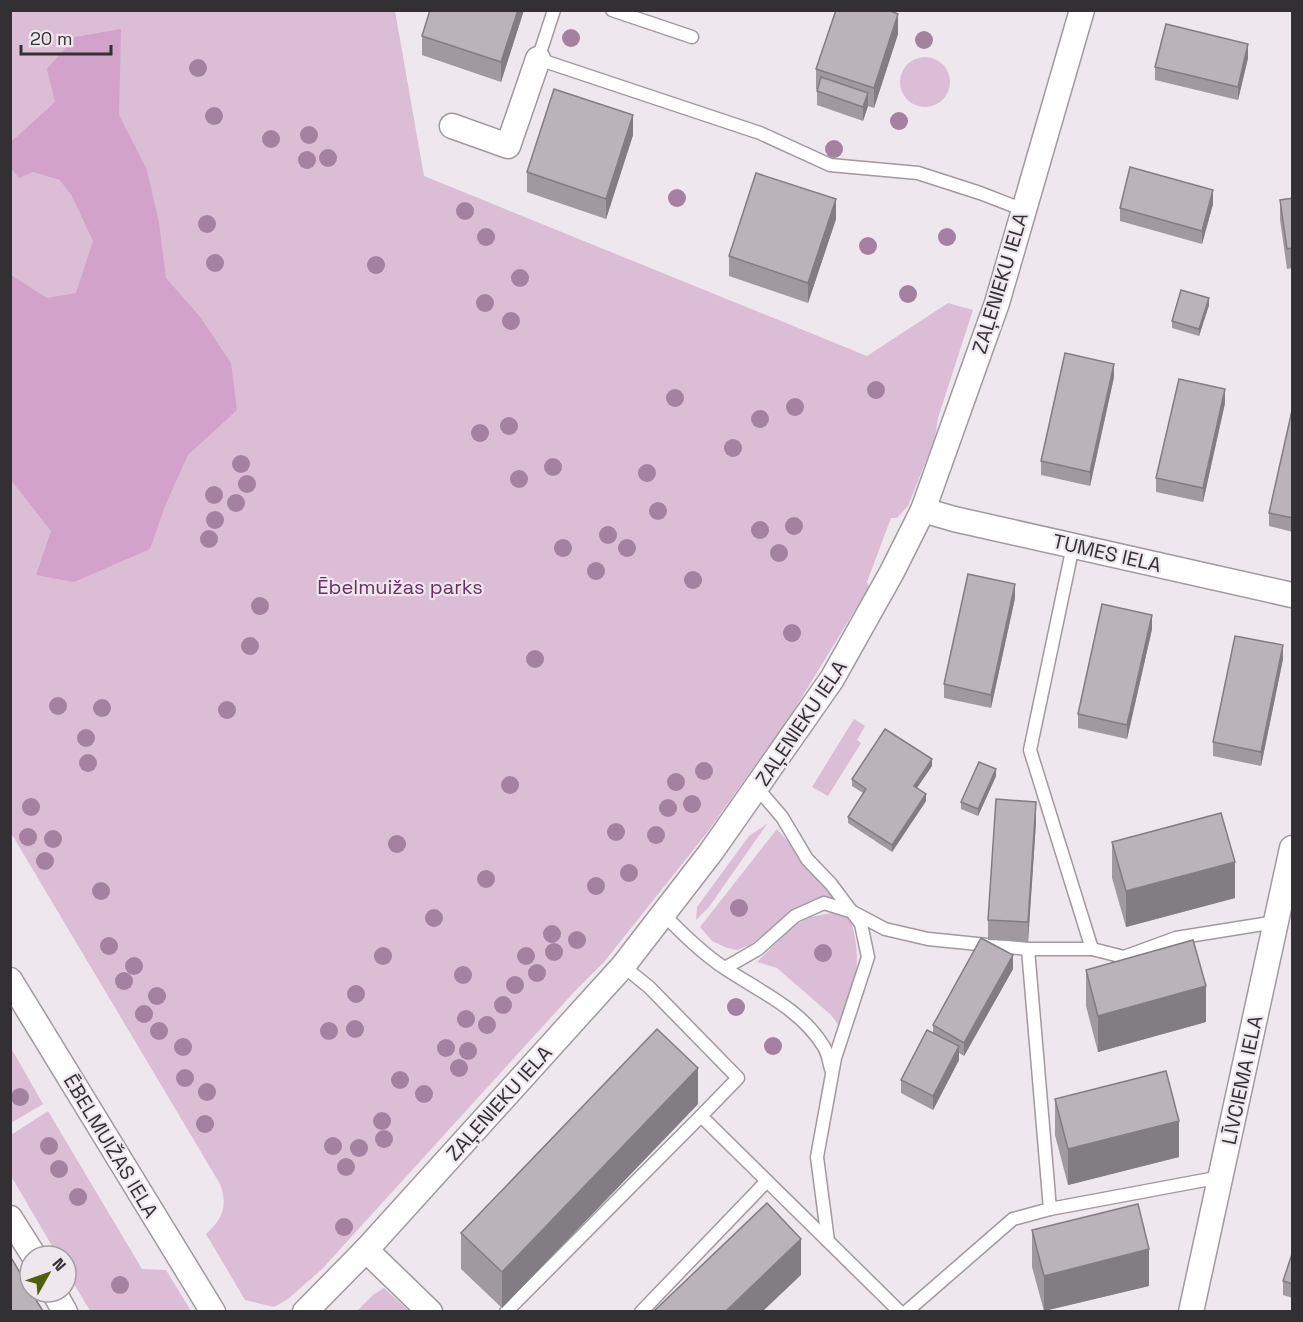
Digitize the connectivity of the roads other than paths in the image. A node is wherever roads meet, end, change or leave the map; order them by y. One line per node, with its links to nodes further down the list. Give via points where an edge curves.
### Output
1 (554, 10): 5 (lane)
2 (612, 10): 4 (lane)
3 (1082, 10): 7 (street, ZAĻENIEKU IELA)
4 (692, 37)
5 (538, 59): 6 (street, via 508,146); 7 (lane, via 760,133 830,165 918,173)
6 (452, 126)
7 (1023, 210): 8 (street, ZAĻENIEKU IELA, via 997,303)
8 (922, 510): 9 (street, TUMES IELA); 11 (street, ZAĻENIEKU IELA, via 842,663)
9 (1073, 546): 10 (street, TUMES IELA); 17 (lane, via 1030,750)
10 (1293, 595)
11 (757, 788): 13 (lane, via 782,817 807,859); 14 (street, ZAĻENIEKU IELA)
12 (1293, 848): 15 (street, LĪVCIEMA IELA)
13 (853, 912): 16 (lane, via 885,929 928,939); 19 (lane, via 824,903 795,916 758,950); 21 (lane, via 861,924 868,957)
14 (663, 914): 18 (street, ZAĻENIEKU IELA); 19 (lane)
15 (1276, 922): 17 (lane, via 1176,938 1124,957); 23 (street, LĪVCIEMA IELA)
16 (1028, 948): 17 (lane); 25 (lane)
17 (1092, 949)
18 (623, 966): 22 (lane, via 649,987 738,1078); 29 (street, ZAĻENIEKU IELA)
19 (725, 968): 21 (lane, via 807,1024 825,1048)
20 (10, 980): 30 (street, ĒBELMUIŽAS IELA)
21 (833, 1073): 27 (lane, via 817,1157)
22 (701, 1116): 24 (lane); 33 (lane)
23 (1221, 1177): 25 (lane); 37 (street, LĪVCIEMA IELA)
24 (767, 1181): 27 (lane); 34 (lane)
25 (1050, 1209): 36 (lane, via 1013,1219)
26 (10, 1218): 28 (street)
27 (828, 1241): 35 (lane)
28 (26, 1244)
29 (366, 1250): 31 (street, ZAĻENIEKU IELA); 32 (street)
30 (213, 1311)
31 (305, 1311)
32 (430, 1311)
33 (506, 1311)
34 (641, 1311)
35 (900, 1311)
36 (906, 1311)
37 (1191, 1311)

